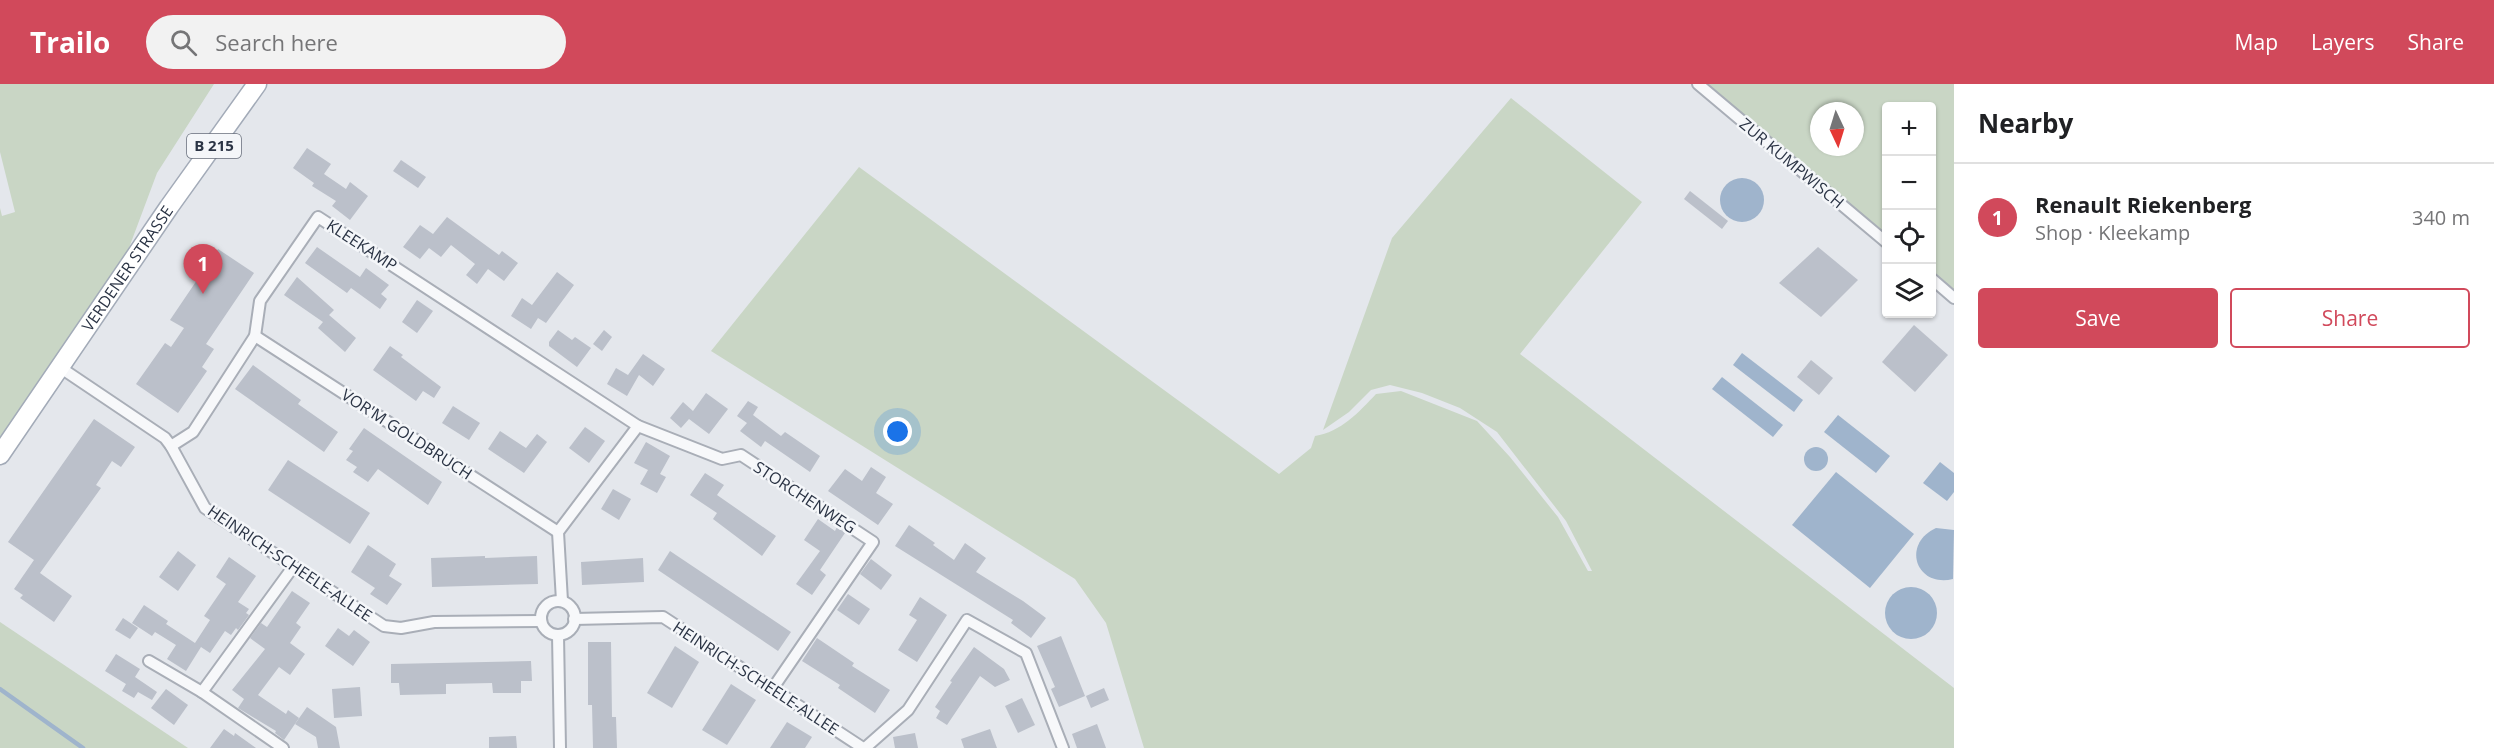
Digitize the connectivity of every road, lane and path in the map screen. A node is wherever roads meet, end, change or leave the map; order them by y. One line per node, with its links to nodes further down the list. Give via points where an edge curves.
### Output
1 (257, 84): 7 (main road, VERDENER STRASSE / B 215)
2 (1698, 84): 3 (street, ZUR KUMPWISCH)
3 (1882, 238)
4 (1936, 282): 5 (street)
5 (1954, 298)
6 (255, 336): 8 (street, KLEEKAMP, via 260,301 318,217); 9 (street, KLEEKAMP, via 193,432); 11 (street, VOR'M GOLDBRUCH)
7 (60, 368): 9 (street, HEINRICH-SCHEELE-ALLEE, via 165,438); 10 (main road, VERDENER STRASSE / B 215)
8 (639, 426): 11 (street); 18 (street, STORCHENWEG, via 722,459 741,455 873,542)
9 (171, 446): 12 (street, HEINRICH-SCHEELE-ALLEE, via 205,508)
10 (0, 455)
11 (558, 532): 13 (street)
12 (293, 567): 15 (street, HEINRICH-SCHEELE-ALLEE, via 384,626); 19 (street)
13 (562, 601): 14 (street, via 573,611); 15 (street, via 545,606)
14 (574, 619): 16 (street, via 570,630); 18 (street, HEINRICH-SCHEELE-ALLEE, via 663,617)
15 (541, 621): 16 (street, via 547,631)
16 (558, 635): 21 (street)
17 (149, 661): 19 (street)
18 (773, 688): 22 (street, HEINRICH-SCHEELE-ALLEE)
19 (202, 693): 20 (street)
20 (283, 748)
21 (560, 748)
22 (864, 748): 23 (street, via 908,710 967,620 1026,653)
23 (1063, 748)

